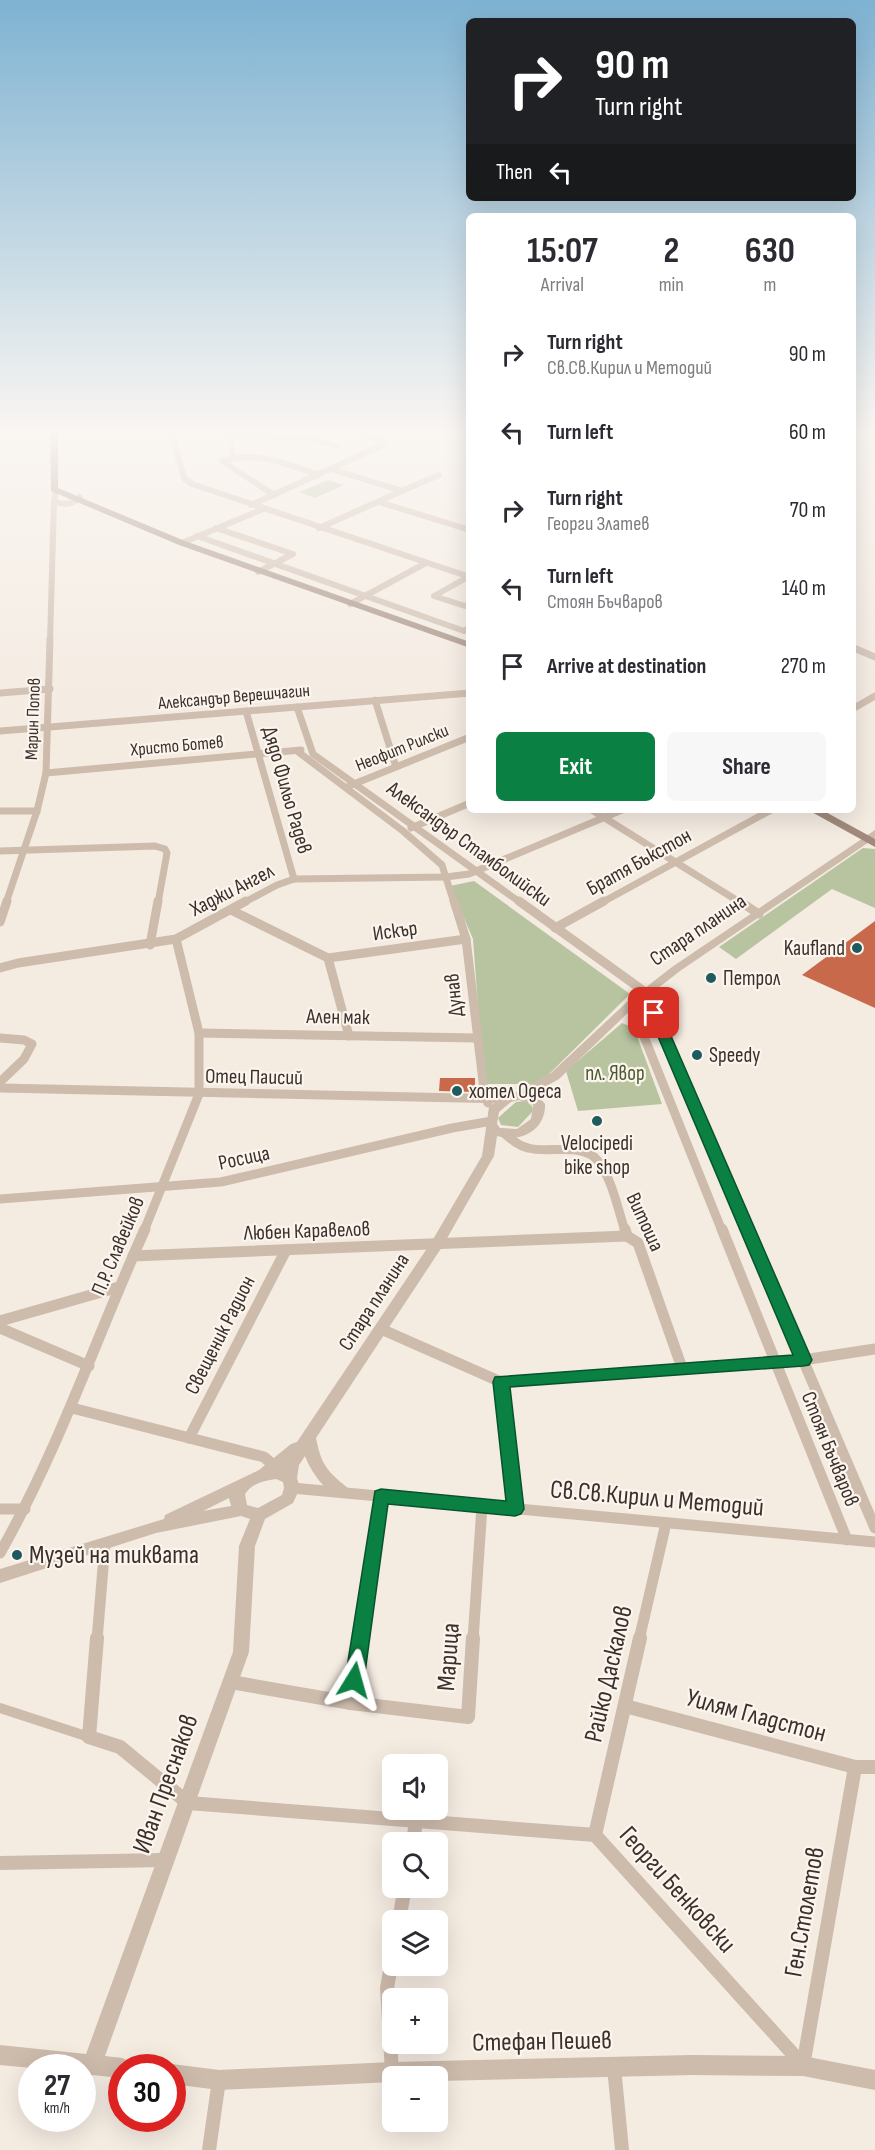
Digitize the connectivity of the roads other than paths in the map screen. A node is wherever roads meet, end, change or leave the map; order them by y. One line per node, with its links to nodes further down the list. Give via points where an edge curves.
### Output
1 (54, 530): 20 (street, Марин Попов)
2 (154, 530): 7 (main road)
3 (210, 530): 6 (street)
4 (223, 530): 8 (street, via 293,554)
5 (326, 530): 9 (street)
6 (197, 536): 7 (street); 8 (street)
7 (182, 543): 10 (main road)
8 (276, 563): 10 (street); 13 (street)
9 (426, 563): 11 (street); 13 (street)
10 (258, 572): 14 (main road)
11 (466, 576)
12 (466, 579): 15 (street, via 434,596)
13 (366, 596): 14 (street); 16 (street)
14 (350, 604): 17 (main road)
15 (466, 605)
16 (466, 630)
17 (466, 644)
18 (856, 649): 19 (street)
19 (875, 657)
20 (50, 689): 21 (street); 28 (street, Марин Попов)
21 (0, 693)
22 (466, 693): 24 (street, Александър Верешчагин)
23 (875, 696): 26 (street)
24 (375, 700): 25 (street, Александър Верешчагин); 34 (street)
25 (297, 707): 27 (street, Александър Верешчагин); 31 (street)
26 (856, 707)
27 (246, 711): 28 (street, Александър Верешчагин); 33 (street, Дядо Фильо Радев)
28 (49, 727): 29 (street, Александър Верешчагин); 35 (street, Марин Попов)
29 (0, 731)
30 (466, 739): 34 (street, Неофит Рилски)
31 (310, 750): 32 (street, Христо Ботев); 36 (street, Александър Стамболийски)
32 (297, 751): 33 (street, Христо Ботев); 36 (street, Александър Стамболийски)
33 (258, 754): 35 (street, Христо Ботев); 54 (street, Дядо Фильо Радев)
34 (396, 767): 36 (street, Неофит Рилски)
35 (46, 773): 39 (street, Марин Попов)
36 (349, 786): 46 (street, Александър Стамболийски); 47 (street, Александър Стамболийски)
37 (466, 805): 46 (street)
38 (0, 811): 39 (street)
39 (37, 812): 49 (street, Марин Попов)
40 (597, 813): 45 (street)
41 (616, 813): 45 (street, Хаджи Ангел)
42 (766, 813): 51 (street, Братя Бъкстон)
43 (820, 813): 48 (main road)
44 (833, 813): 48 (main road)
45 (605, 818): 51 (street); 52 (street, Хаджи Ангел)
46 (413, 827): 47 (street); 52 (street, Александър Стамболийски)
47 (403, 831): 53 (street, Александър Стамболийски, via 439,860)
48 (872, 837): 56 (street, Стара планина)
49 (24, 850): 50 (street); 57 (street, Марин Попов); 61 (street, via 155,846 165,849)
50 (0, 851)
51 (678, 861): 56 (street); 58 (street, Братя Бъкстон)
52 (480, 871): 53 (street, Хаджи Ангел); 58 (street, Александър Стамболийски)
53 (446, 877): 54 (street, Хаджи Ангел); 60 (street, Дунав)
54 (294, 879): 55 (street, Хаджи Ангел)
55 (231, 910): 59 (street, Хаджи Ангел); 62 (street)
56 (759, 914): 64 (street, Стара планина)
57 (0, 922)
58 (555, 928): 64 (street, Александър Стамболийски)
59 (176, 939): 61 (street, Хаджи Ангел); 66 (street, П.Р. Славейков)
60 (466, 939): 62 (street, Искър); 69 (street, Дунав)
61 (150, 945): 63 (street, Хаджи Ангел)
62 (328, 958): 67 (street)
63 (0, 968)
64 (645, 992): 65 (street, Стара планина); 93 (street, Стоян Бъчваров)
65 (631, 1004): 70 (street, Стара планина); 94 (street, Стоян Бъчваров)
66 (199, 1033): 67 (street, Ален мак); 73 (street, П.Р. Славейков)
67 (350, 1036): 69 (street, Ален мак)
68 (0, 1038): 71 (street, via 32,1044 24,1059)
69 (476, 1038): 75 (street, Дунав)
70 (555, 1076): 74 (street, Стара планина); 76 (street, Стара планина)
71 (0, 1082)
72 (0, 1088): 73 (street, Отец Паисий)
73 (199, 1094): 75 (street, Отец Паисий); 82 (street, П.Р. Славейков)
74 (513, 1097): 75 (street, Отец Паисий); 76 (street); 77 (street, Стара планина)
75 (485, 1098): 77 (street, Дунав)
76 (539, 1104): 78 (street, Стара планина, via 539,1115)
77 (492, 1120): 79 (street); 81 (street, Стара планина); 82 (street, Росица, via 240,1179)
78 (529, 1128): 79 (street, Стара планина); 80 (street)
79 (509, 1136): 80 (street, Витоша); 81 (street, Стара планина)
80 (528, 1148): 84 (street, Витоша, via 593,1155 604,1170)
81 (488, 1156): 85 (street, Стара планина)
82 (163, 1188): 83 (street, Росица); 87 (street, П.Р. Славейков)
83 (0, 1199)
84 (627, 1236): 85 (street, Любен Каравелов); 96 (street, Витоша, via 638,1243)
85 (436, 1244): 86 (street, Любен Каравелов); 91 (street, Стара планина)
86 (286, 1250): 87 (street, Любен Каравелов); 100 (street, Свещеник Радион)
87 (133, 1256): 88 (street, П.Р. Славейков)
88 (119, 1287): 89 (street); 95 (street, П.Р. Славейков)
89 (0, 1321)
90 (0, 1328): 95 (street)
91 (381, 1329): 97 (street); 99 (street, Стара планина)
92 (875, 1349): 93 (street)
93 (803, 1360): 94 (street); 112 (street, Стоян Бъчваров)
94 (776, 1362): 96 (street); 113 (street, Стоян Бъчваров)
95 (89, 1366): 98 (street, П.Р. Славейков)
96 (682, 1368): 97 (street)
97 (501, 1382): 108 (street)
98 (72, 1408): 100 (street, Св.Св.Кирил и Методий); 107 (street, П.Р. Славейков)
99 (308, 1437): 101 (street, Стара планина); 103 (street, via 316,1467)
100 (189, 1438): 101 (street, Св.Св.Кирил и Методий, via 264,1457)
101 (284, 1476): 102 (street, via 260,1476); 103 (street, Св.Св.Кирил и Методий); 109 (street, Стара планина, via 288,1499)
102 (242, 1484): 109 (street, via 236,1503); 111 (street)
103 (343, 1492): 104 (street, Св.Св.Кирил и Методий)
104 (381, 1496): 105 (street, Св.Св.Кирил и Методий); 119 (street)
105 (482, 1506): 108 (street, Св.Св.Кирил и Методий); 119 (street, Марица, via 468,1716)
106 (0, 1509): 107 (street)
107 (25, 1509): 116 (street, П.Р. Славейков)
108 (515, 1509): 110 (street, Св.Св.Кирил и Методий)
109 (250, 1513): 111 (street); 118 (street, Иван Преснаков, via 241,1652)
110 (666, 1523): 113 (street, Св.Св.Кирил и Методий); 120 (street, Райко Даскалов)
111 (156, 1527): 115 (street)
112 (875, 1528)
113 (847, 1540): 114 (street, Св.Св.Кирил и Методий)
114 (875, 1542)
115 (105, 1544): 117 (street); 122 (street)
116 (0, 1553)
117 (0, 1576)
118 (231, 1682): 119 (street, Марица); 125 (street, Иван Преснаков)
119 (351, 1704)
120 (625, 1707): 123 (street, Уилям Гладстон); 128 (street, Райко Даскалов)
121 (0, 1708): 122 (street)
122 (89, 1737): 125 (street, via 120,1748)
123 (855, 1767): 124 (street, Уилям Гладстон); 136 (street, Ген.Столетов)
124 (875, 1767)
125 (188, 1803): 126 (street, Георги Бенковски); 129 (street, Иван Преснаков)
126 (416, 1821): 127 (street); 128 (street, Георги Бенковски)
127 (414, 1832)
128 (595, 1835): 136 (street, Георги Бенковски)
129 (165, 1860): 130 (street); 132 (street, Иван Преснаков)
130 (0, 1863)
131 (389, 1976): 135 (street)
132 (96, 2054)
133 (0, 2055): 134 (street)
134 (18, 2057)
135 (392, 2066)
136 (803, 2066): 137 (street, Стефан Пешев); 142 (street, Стефан Пешев)
137 (614, 2067): 138 (street, Стефан Пешев); 144 (street)
138 (448, 2071)
139 (382, 2072): 141 (street, Стефан Пешев)
140 (186, 2076): 141 (street, Стефан Пешев)
141 (219, 2080): 143 (street)
142 (875, 2080)
143 (209, 2150)
144 (622, 2150)

